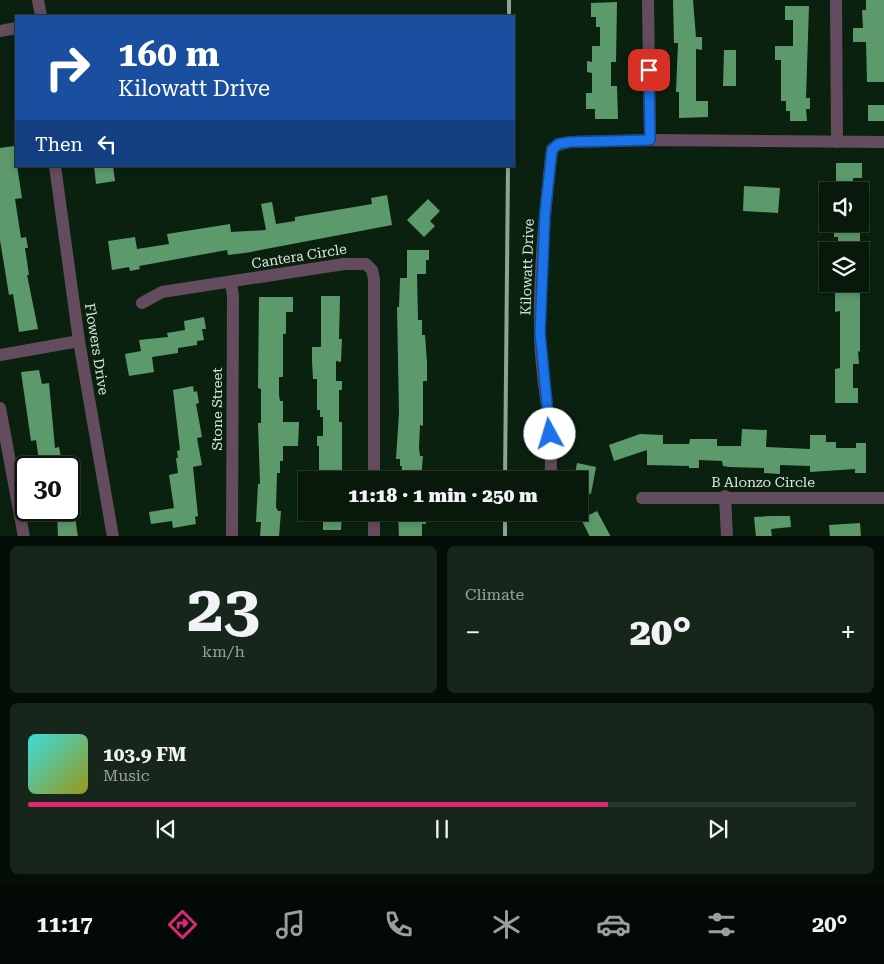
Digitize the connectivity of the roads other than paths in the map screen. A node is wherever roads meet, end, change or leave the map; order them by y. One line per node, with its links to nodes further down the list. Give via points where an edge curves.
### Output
1 (38, 0): 4 (street)
2 (648, 0): 7 (street)
3 (836, 0): 8 (street)
4 (41, 15)
5 (15, 28): 6 (street)
6 (0, 31)
7 (650, 140): 8 (street, Kilowatt Drive); 17 (street, Kilowatt Drive, via 570,142 558,144 552,150 545,213 540,333 551,447)
8 (837, 142): 9 (street, Kilowatt Drive)
9 (884, 142)
10 (56, 167): 13 (street, Flowers Drive)
11 (231, 282): 12 (street, Cantera Circle, via 162,292); 16 (street, Cantera Circle, via 357,262 372,270); 24 (street, Stone Street)
12 (142, 303)
13 (79, 341): 14 (street); 23 (street, Flowers Drive)
14 (0, 354)
15 (0, 408): 22 (street)
16 (374, 471)
17 (550, 471)
18 (725, 496): 19 (street, B Alonzo Circle); 20 (street, B Alonzo Circle); 26 (street)
19 (642, 498)
20 (884, 498)
21 (374, 521): 25 (street)
22 (24, 536)
23 (113, 536)
24 (232, 536)
25 (374, 536)
26 (727, 536)

